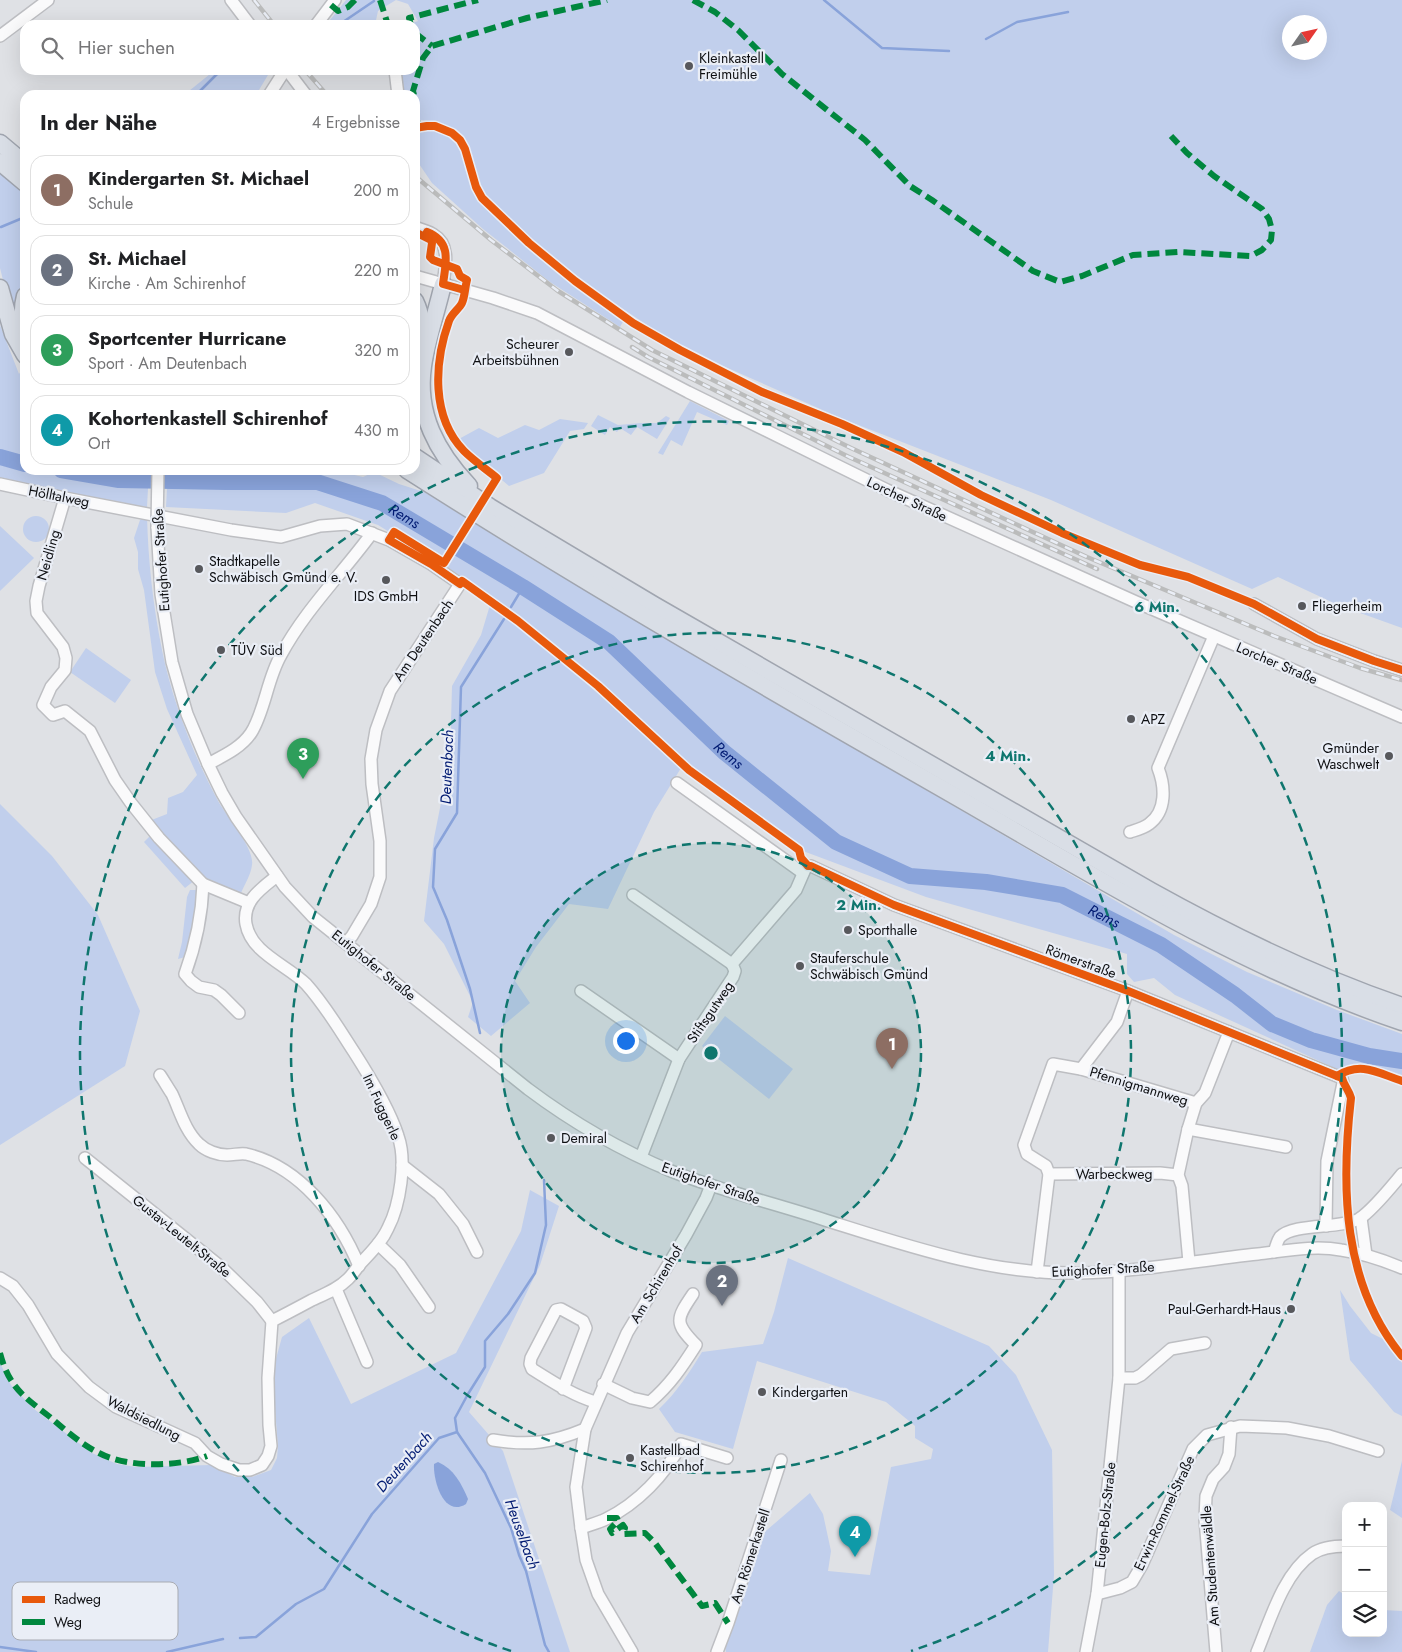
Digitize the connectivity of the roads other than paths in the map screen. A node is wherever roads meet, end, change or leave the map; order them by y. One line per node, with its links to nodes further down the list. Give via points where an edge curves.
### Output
1 (48, 0): 4 (street)
2 (231, 0): 5 (street)
3 (336, 0): 6 (street)
4 (21, 20)
5 (246, 20)
6 (320, 20)
7 (20, 21): 8 (street)
8 (0, 36)
9 (282, 75): 12 (street)
10 (290, 75): 13 (street)
11 (396, 75): 14 (street)
12 (272, 90)
13 (302, 90)
14 (397, 90)
15 (0, 143): 16 (highway)
16 (20, 160)
17 (0, 162): 18 (highway)
18 (20, 179)
19 (420, 229): 21 (street, via 435,235 444,248)
20 (420, 277): 21 (street, Lorcher Straße)
21 (443, 284): 24 (highway, via 432,293); 32 (highway, via 423,367 425,411 443,456); 36 (street, Lorcher Straße, via 537,313 887,490)
22 (0, 288): 26 (highway, via 13,334)
23 (420, 313): 24 (highway)
24 (422, 324): 25 (highway)
25 (420, 331)
26 (20, 346)
27 (420, 460): 32 (highway)
28 (158, 475): 39 (street, Eutighofer Straße, bridge, via 161,594 172,662)
29 (415, 475): 53 (highway, via 762,685 1184,927 1312,988)
30 (0, 484): 31 (street, Hölltalweg)
31 (65, 498): 33 (street, Hölltalweg); 44 (street, Neidling, via 36,601 37,614 63,647 65,670 51,687 43,705 53,715 65,711 90,731 115,780 131,803)
32 (490, 507): 51 (highway, via 1204,920 1316,974)
33 (191, 522): 34 (street, Am Deutenbach, via 281,537 333,524 347,524)
34 (372, 533): 39 (street, via 294,633 271,674 251,733 242,743); 47 (street, Am Deutenbach, via 414,554 460,584 390,691 376,730 371,760 380,841 380,877 370,904)
35 (1254, 604): 37 (street, via 1318,639)
36 (1214, 636): 38 (street, Lorcher Straße); 41 (street, via 1158,768 1163,782 1163,803 1150,824)
37 (1402, 670)
38 (1402, 717)
39 (208, 764): 43 (street, Eutighofer Straße, via 236,817)
40 (677, 783): 42 (street, Römerstraße)
41 (1130, 832)
42 (806, 869): 48 (street, via 796,890); 50 (street, Römerstraße, via 811,866 894,906)
43 (277, 876): 46 (street); 47 (street, Eutighofer Straße, via 313,917)
44 (203, 884): 46 (street); 52 (street, via 198,934 185,974 200,987 221,995)
45 (633, 895): 48 (street)
46 (249, 903): 63 (street, Im Fuggerle, via 245,922 252,939 304,983 362,1063 399,1137)
47 (346, 943): 61 (street, Eutighofer Straße, via 551,1106 590,1131)
48 (732, 964): 55 (street, Stiftsgutweg, via 733,978)
49 (581, 991): 55 (street)
50 (1128, 991): 54 (street, Römerstraße); 56 (street, via 1117,1022)
51 (1402, 1006)
52 (239, 1013)
53 (1402, 1022)
54 (1229, 1032): 58 (street, via 1205,1093); 69 (street, Römerstraße, via 1342,1078 1327,1161)
55 (679, 1059): 61 (street, Stiftsgutweg)
56 (1081, 1069): 58 (street, Pfennigmannweg); 64 (street, Pfennigmannweg, via 1052,1064 1024,1145 1027,1154 1046,1166)
57 (160, 1075): 75 (street, via 188,1129 200,1144 215,1153 245,1154 268,1160 293,1176 338,1225)
58 (1196, 1103): 59 (street)
59 (1188, 1128): 60 (street); 66 (street)
60 (1286, 1146)
61 (641, 1157): 67 (street, Eutighofer Straße)
62 (84, 1158): 83 (street, Gustav-Leutelt-Straße, via 221,1267)
63 (402, 1166): 70 (street, Im Fuggerle, via 395,1210); 71 (street, via 439,1194 463,1224)
64 (1049, 1174): 66 (street, Warbeckweg); 78 (street)
65 (1402, 1174): 68 (street)
66 (1178, 1175): 74 (street, via 1182,1186)
67 (711, 1185): 78 (street, Eutighofer Straße, via 955,1259); 87 (street, Am Schirenhof, via 627,1333)
68 (1361, 1218): 69 (street); 73 (street)
69 (1326, 1226): 72 (street, via 1286,1233 1279,1238)
70 (378, 1244): 75 (street, Im Fuggerle); 82 (street, via 400,1265)
71 (477, 1252)
72 (1274, 1252): 73 (street, Eutighofer Straße, via 1319,1248); 74 (street, Eutighofer Straße)
73 (1366, 1255): 76 (street, Eutighofer Straße)
74 (1189, 1262): 77 (street, Eutighofer Straße)
75 (359, 1266): 80 (street, Im Fuggerle)
76 (1402, 1268)
77 (1119, 1270): 78 (street, Eutighofer Straße); 86 (street, Eugen-Bolz-Straße)
78 (1037, 1272)
79 (0, 1278): 83 (street, Waldsiedlung, via 13,1286 57,1354 89,1388 116,1407 195,1443 207,1456 239,1470 262,1465 271,1446 268,1378)
80 (336, 1288): 83 (street, Im Fuggerle); 85 (street)
81 (693, 1294): 87 (street, via 679,1319 680,1327 696,1345 663,1391 650,1402 632,1398)
82 (429, 1307)
83 (272, 1321)
84 (1205, 1344): 86 (street, via 1171,1348 1141,1375)
85 (367, 1362)
86 (1119, 1378): 98 (street, Eugen-Bolz-Straße)
87 (603, 1384): 89 (street, Am Schirenhof)
88 (563, 1389): 88 (street, via 532,1369 530,1364 556,1310 561,1309 583,1321 586,1328); 89 (street)
89 (595, 1402): 91 (street, Am Schirenhof)
90 (1231, 1427): 93 (street, Erwin-Rommel-Straße, via 1287,1428 1329,1436); 98 (street, Erwin-Rommel-Straße, via 1207,1435 1194,1449 1132,1582); 102 (street, Am Studentenwäldle, via 1229,1454 1206,1496)
91 (584, 1429): 92 (street, via 568,1436 533,1443); 96 (street, Am Schirenhof, via 576,1487)
92 (493, 1440)
93 (1378, 1451)
94 (727, 1458): 96 (street, via 681,1444 659,1476 635,1499 607,1518)
95 (781, 1460): 100 (street, Am Römerkastell)
96 (580, 1528): 99 (street, Am Schirenhof, via 586,1560 598,1594)
97 (1342, 1546): 103 (street, via 1332,1546 1311,1555 1292,1576 1278,1600)
98 (1097, 1594): 101 (street, Eugen-Bolz-Straße)
99 (632, 1652)
100 (717, 1652)
101 (1086, 1652)
102 (1216, 1652)
103 (1257, 1652)

